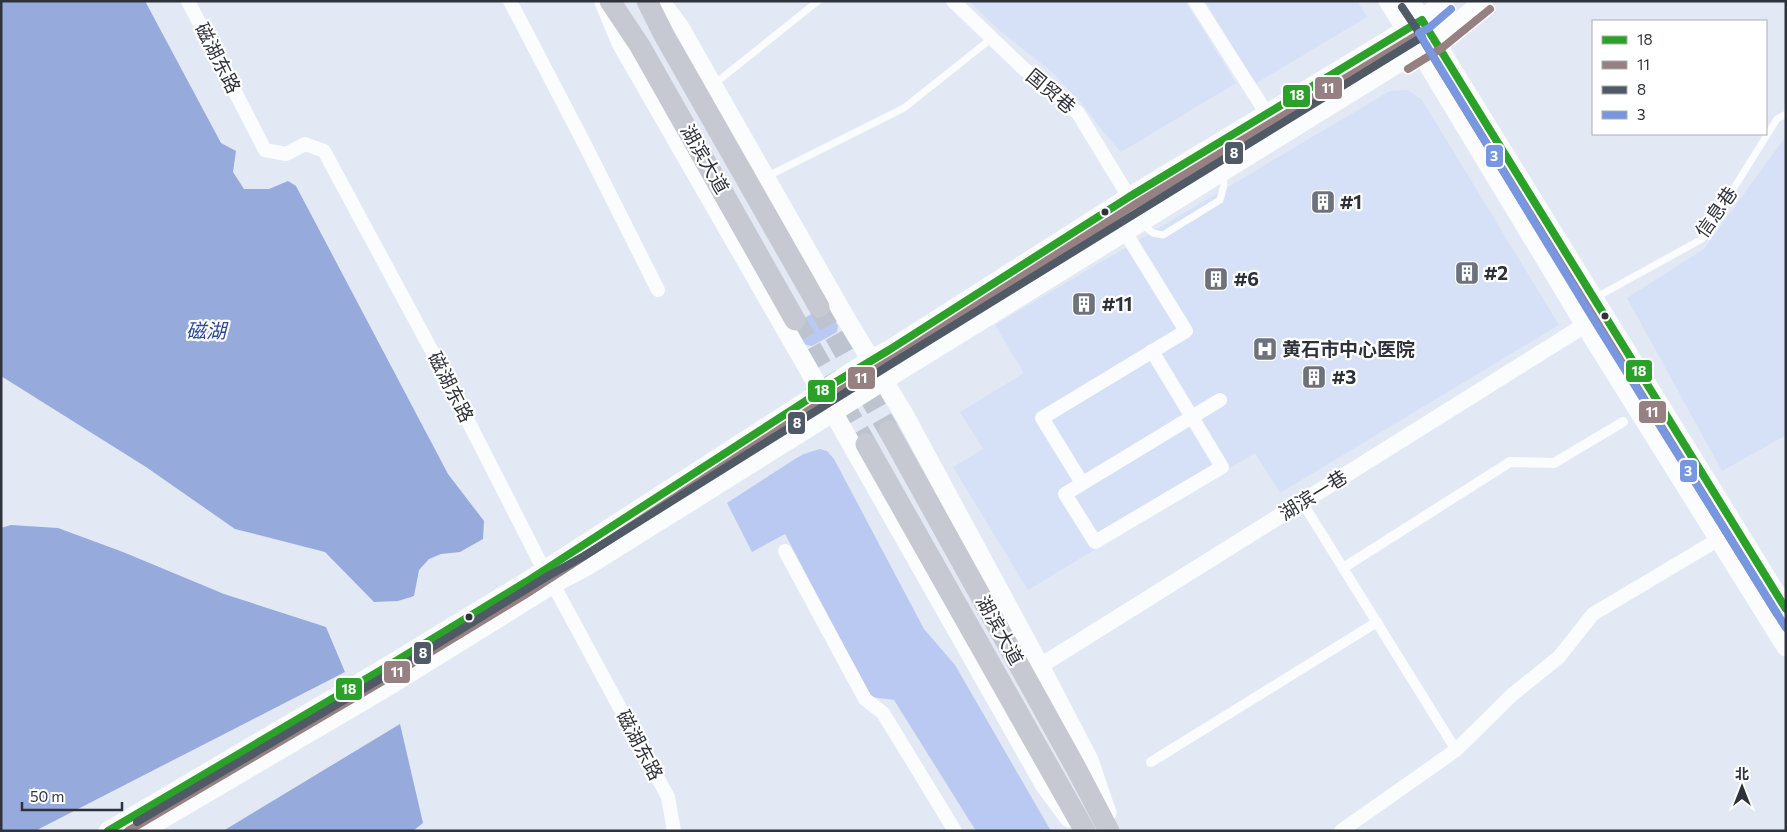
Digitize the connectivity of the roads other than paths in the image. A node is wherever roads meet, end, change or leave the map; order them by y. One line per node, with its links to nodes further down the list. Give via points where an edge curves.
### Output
1 (188, 1): 45 (street, 磁湖东路, via 265,150 286,154 305,144 324,151)
2 (510, 1): 25 (street)
3 (603, 1): 33 (main road, via 621,43)
4 (610, 1): 28 (main road, 湖滨大道, via 640,46)
5 (648, 1): 27 (main road, 湖滨大道, via 664,35)
6 (660, 1): 19 (main road, via 679,26)
7 (818, 1): 19 (lane)
8 (954, 1): 16 (street, 国贸巷)
9 (1195, 1): 20 (street)
10 (1388, 1): 15 (main road)
11 (1410, 1): 14 (main road)
12 (1444, 1): 14 (main road)
13 (1484, 1): 17 (main road)
14 (1422, 20): 15 (main road); 17 (main road)
15 (1405, 30): 18 (main road); 20 (main road)
16 (992, 38): 22 (lane, via 904,108); 23 (street, 国贸巷, via 1078,113)
17 (1436, 40): 18 (main road); 26 (main road)
18 (1419, 50): 24 (main road); 29 (main road)
19 (713, 86): 22 (main road)
20 (1267, 114): 23 (main road)
21 (1786, 114): 26 (lane, 信息巷, via 1777,119 1702,239)
22 (766, 177): 31 (main road)
23 (1129, 197): 31 (main road)
24 (1132, 227): 30 (street, via 1186,331); 32 (main road)
25 (658, 290)
26 (1595, 298): 46 (main road)
27 (819, 307)
28 (796, 320)
29 (1585, 325): 41 (street, 湖滨一巷); 42 (main road)
30 (1152, 351): 36 (street); 40 (street, via 1042,418)
31 (870, 360): 32 (main road); 33 (main road)
32 (883, 380): 35 (main road); 49 (main road)
33 (821, 391): 35 (main road); 45 (main road)
34 (1220, 400): 36 (street)
35 (833, 412): 45 (main road, via 589,565); 56 (main road, via 1044,784)
36 (1192, 417): 40 (street); 40 (street, via 1222,467 1095,542 1065,494)
37 (1623, 422): 44 (street, via 1554,463 1510,462)
38 (889, 431): 58 (main road, 湖滨大道)
39 (866, 444): 57 (main road, 湖滨大道)
40 (1082, 483)
41 (1302, 502): 44 (street); 49 (street, 湖滨一巷)
42 (1719, 539): 48 (main road); 50 (street, via 1593,614 1559,657 1513,694)
43 (785, 551): 55 (street, via 865,699 883,713)
44 (1344, 568): 47 (street)
45 (549, 577): 52 (main road, via 392,664); 53 (main road, via 392,684); 54 (street, 磁湖东路, via 668,797)
46 (1786, 609)
47 (1377, 622): 50 (street); 51 (street)
48 (1786, 647)
49 (1040, 666): 59 (main road, via 1089,760)
50 (1456, 750): 60 (street)
51 (1151, 762)
52 (108, 831)
53 (142, 831)
54 (674, 831)
55 (955, 831)
56 (1078, 831)
57 (1085, 831)
58 (1109, 831)
59 (1113, 831)
60 (1341, 831)

